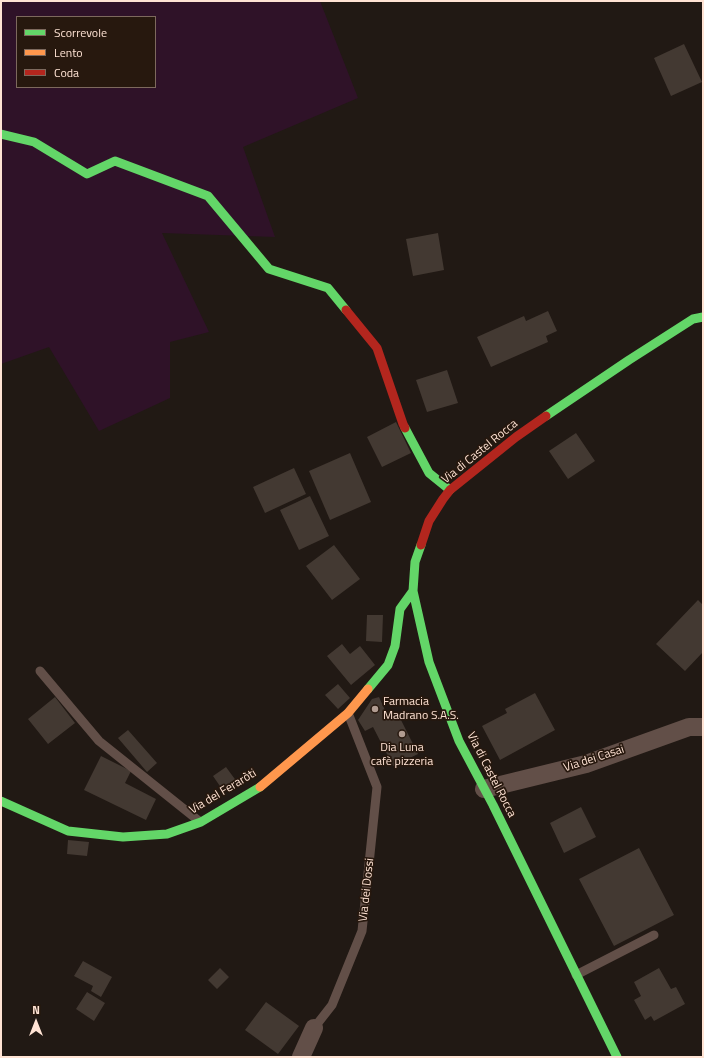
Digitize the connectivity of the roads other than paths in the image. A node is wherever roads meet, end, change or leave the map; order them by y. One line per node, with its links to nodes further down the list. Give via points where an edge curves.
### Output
1 (1, 134): 3 (street, via 34,142 87,174 115,161 208,196 269,269 328,288 377,348 403,424 429,473)
2 (703, 317): 3 (street, Via di Castel Rocca, via 693,319 516,436)
3 (450, 490): 4 (street, Via di Castel Rocca, via 429,521 415,562)
4 (413, 591): 6 (street, Via del Feraròti, via 400,609 395,646 388,665); 8 (street, Via di Castel Rocca, via 429,662 459,741)
5 (40, 671): 10 (lane, via 99,741)
6 (348, 714): 10 (street, Via del Feraròti, via 257,789); 13 (lane, Via dei Dossi, via 377,787 362,931 332,1005)
7 (703, 727): 8 (street, Via dei Casai, via 689,727 586,764)
8 (484, 789): 12 (street, Via di Castel Rocca)
9 (1, 801): 10 (street, Via del Feraròti, via 68,831 123,837 167,834)
10 (201, 822)
11 (654, 935): 12 (lane)
12 (576, 975): 15 (street, Via di Castel Rocca)
13 (314, 1028): 14 (street, Via dei Dossi)
14 (301, 1057)
15 (617, 1057)

